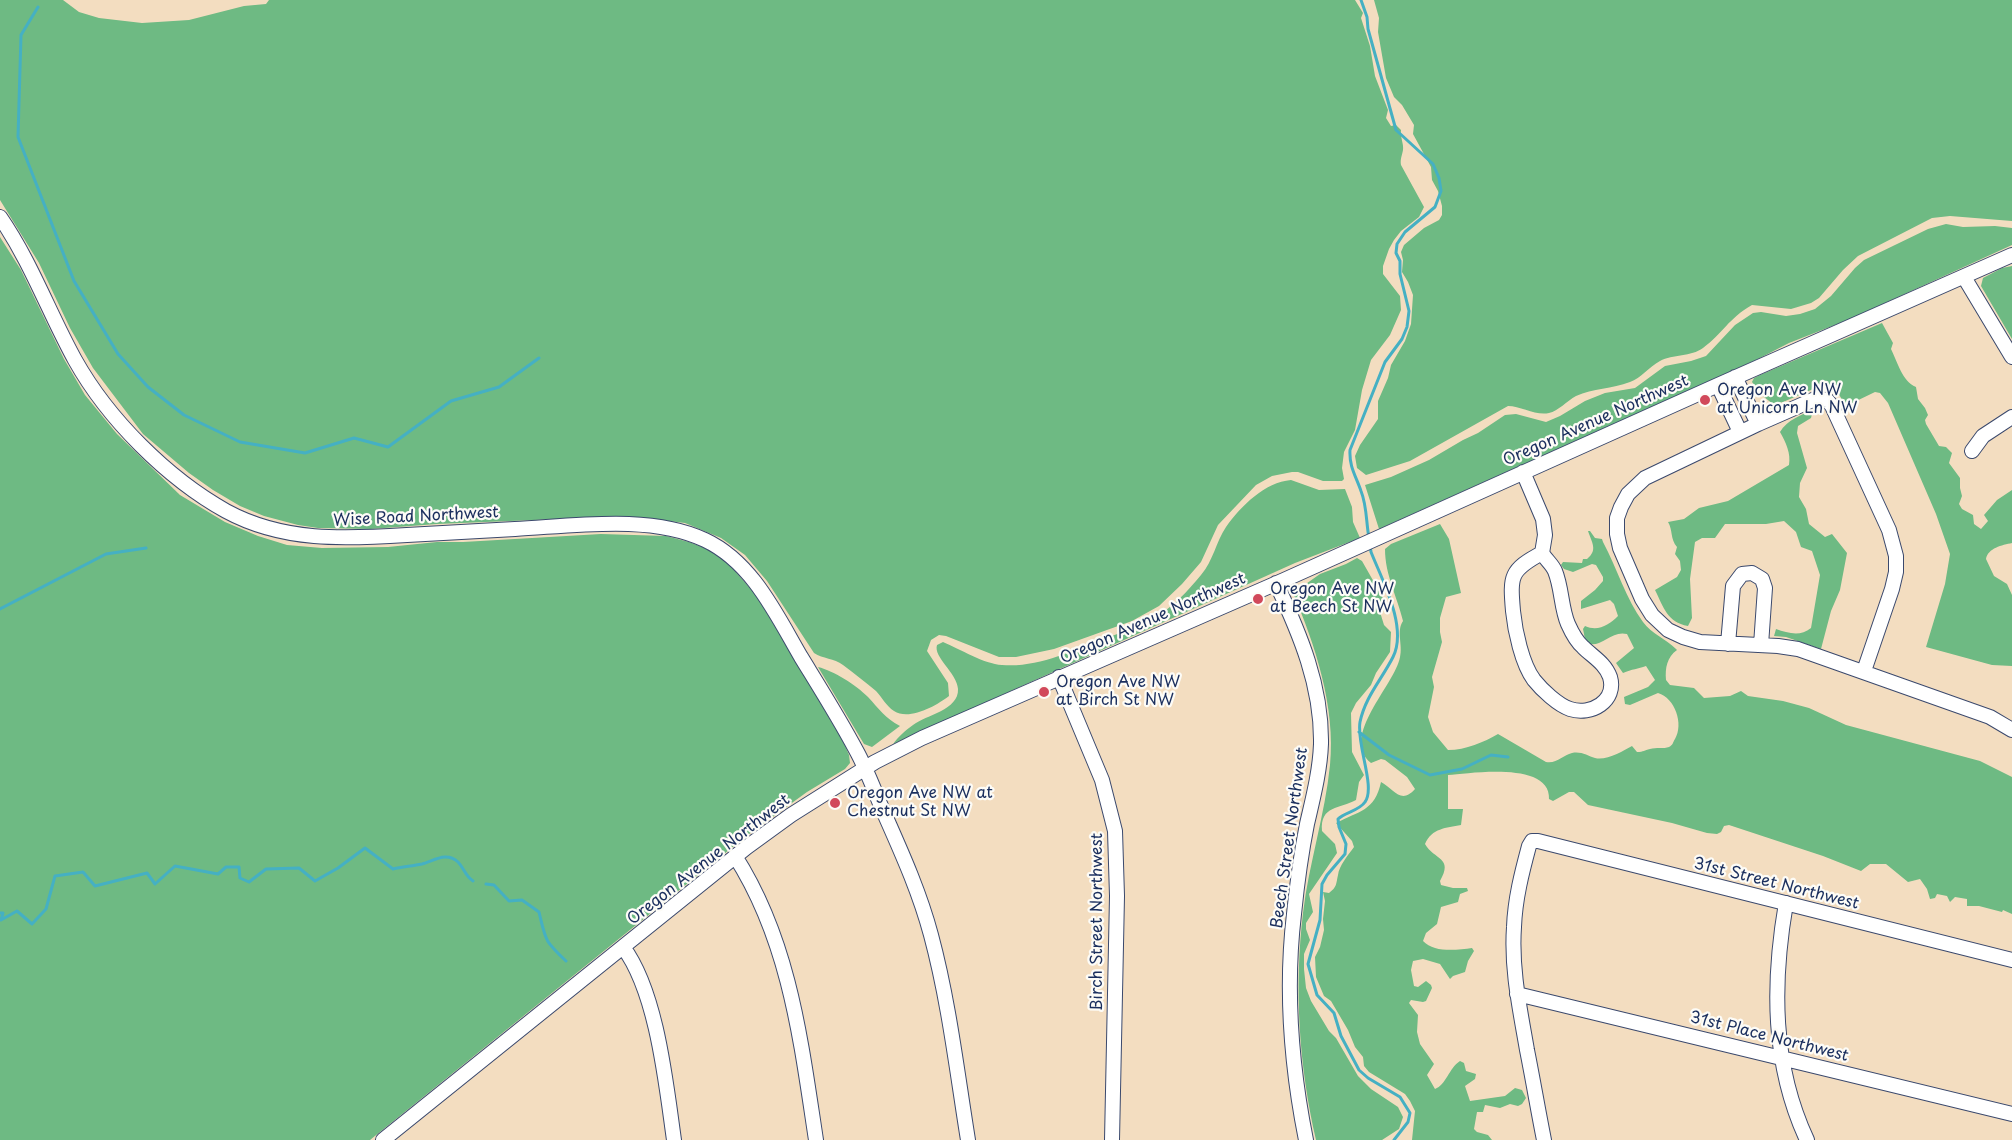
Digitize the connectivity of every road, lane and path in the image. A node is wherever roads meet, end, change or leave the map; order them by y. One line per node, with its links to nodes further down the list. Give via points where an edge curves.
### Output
1 (0, 217): 19 (street, Wise Road Northwest, via 95,392 142,446 214,504 268,528 318,537 639,524 702,538 733,558 761,590)
2 (2012, 255): 3 (street, Oregon Avenue Northwest)
3 (1964, 277): 4 (street); 5 (street, Oregon Avenue Northwest)
4 (2012, 357)
5 (1735, 377): 6 (street, Oregon Avenue Northwest); 8 (street)
6 (1718, 385): 9 (street); 11 (street, Oregon Avenue Northwest)
7 (2012, 417): 10 (street, via 1983,436)
8 (1758, 424): 9 (street); 16 (street, via 1815,399 1830,403 1889,530 1896,556 1895,576)
9 (1740, 432): 14 (street, via 1639,482 1618,512 1616,529 1642,599 1656,619 1683,637)
10 (1972, 451)
11 (1524, 472): 12 (street, via 1544,527); 13 (street, Oregon Avenue Northwest)
12 (1542, 553): 12 (street, via 1556,574 1571,631 1610,676 1609,696 1590,710 1573,710 1562,704 1535,682 1525,661 1514,624 1512,582 1520,566)
13 (1276, 583): 17 (street, Oregon Avenue Northwest); 32 (street, Beech Street Northwest, via 1308,659 1320,731 1290,961 1291,1037)
14 (1728, 644): 15 (street); 15 (street, via 1733,586 1742,574 1752,573 1762,579 1765,588)
15 (1761, 645): 16 (street, via 1798,649)
16 (1864, 671): 18 (street, via 1990,717)
17 (1059, 677): 19 (street, Oregon Avenue Northwest); 31 (street, Birch Street Northwest, via 1102,780 1115,831)
18 (2012, 730)
19 (865, 768): 20 (street, Oregon Avenue Northwest); 30 (street, Wise Road Northwest, via 908,867 931,934)
20 (735, 856): 22 (street, Oregon Avenue Northwest); 29 (street, via 782,956)
21 (1786, 903): 23 (street, 31st Street Northwest); 24 (street, 31st Street Northwest, via 1532,841 1521,877 1514,927); 25 (street, via 1777,979)
22 (623, 947): 27 (street, Oregon Avenue Northwest); 28 (street, via 636,970 654,1025)
23 (2012, 960)
24 (1517, 994): 25 (street, 31st Place Northwest); 33 (street)
25 (1781, 1057): 26 (street, 31st Place Northwest); 34 (street, via 1790,1099)
26 (2012, 1114)
27 (383, 1140)
28 (675, 1140)
29 (816, 1140)
30 (968, 1140)
31 (1112, 1140)
32 (1306, 1140)
33 (1544, 1140)
34 (1807, 1140)

